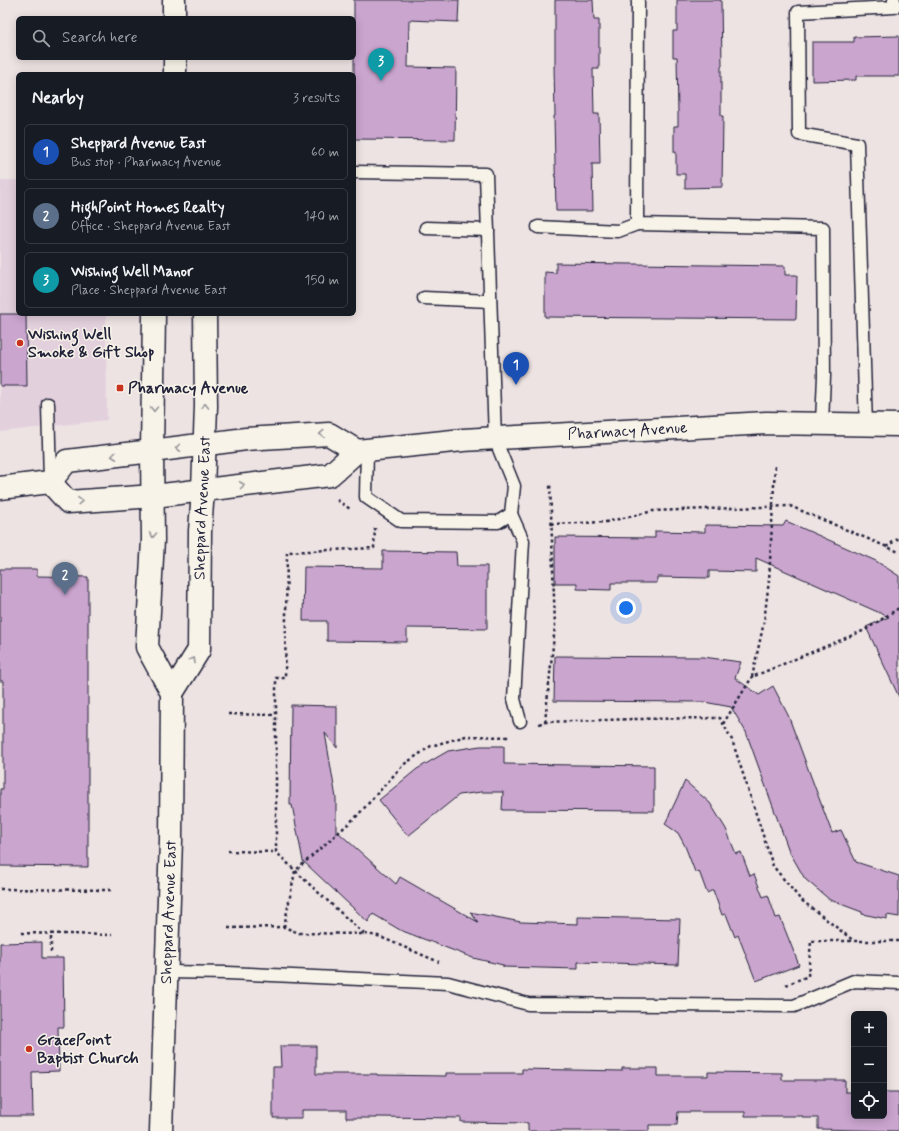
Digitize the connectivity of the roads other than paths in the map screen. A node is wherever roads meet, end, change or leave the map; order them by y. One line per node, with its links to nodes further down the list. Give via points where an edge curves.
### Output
1 (174, 0): 4 (main road)
2 (638, 0): 8 (lane)
3 (894, 0): 19 (lane, via 894,7 798,12 798,134 857,144)
4 (174, 16)
5 (175, 60): 6 (main road)
6 (175, 72)
7 (356, 172): 11 (lane, via 486,174)
8 (637, 224): 9 (lane, via 618,231); 17 (lane, via 822,228)
9 (538, 227)
10 (426, 228): 11 (lane)
11 (488, 230): 13 (lane)
12 (424, 298): 13 (lane)
13 (490, 301): 20 (lane)
14 (154, 316): 23 (main road, Sheppard Avenue East, one-way to 23)
15 (205, 316): 21 (main road, Sheppard Avenue East, one-way to 15)
16 (48, 404): 24 (lane)
17 (822, 424): 19 (main road, Pharmacy Avenue); 20 (main road, Pharmacy Avenue, via 766,423)
18 (899, 425): 19 (main road, Pharmacy Avenue)
19 (866, 426)
20 (495, 439): 22 (main road, Pharmacy Avenue); 28 (lane, via 514,486)
21 (204, 445): 22 (main road, one-way to 21, via 329,434 246,439); 23 (main road, one-way to 23); 26 (main road, Sheppard Avenue East)
22 (362, 450): 26 (main road, one-way to 22, via 330,475); 28 (lane, via 366,498 401,521 498,522)
23 (152, 451): 24 (main road, one-way to 24, via 68,461); 27 (main road, Sheppard Avenue East)
24 (50, 482): 25 (main road); 27 (main road, one-way to 27, via 68,502)
25 (0, 488)
26 (203, 490): 27 (main road); 29 (main road, Sheppard Avenue East, one-way to 26, via 199,650)
27 (154, 496): 29 (main road, Sheppard Avenue East, one-way to 29, via 147,647)
28 (511, 514): 30 (lane, via 523,541 514,699)
29 (172, 693): 31 (main road, Sheppard Avenue East)
30 (520, 721)
31 (167, 972): 32 (lane, via 448,983 528,1004 794,1006 854,981); 33 (main road, Sheppard Avenue East)
32 (899, 983)
33 (161, 1131)

